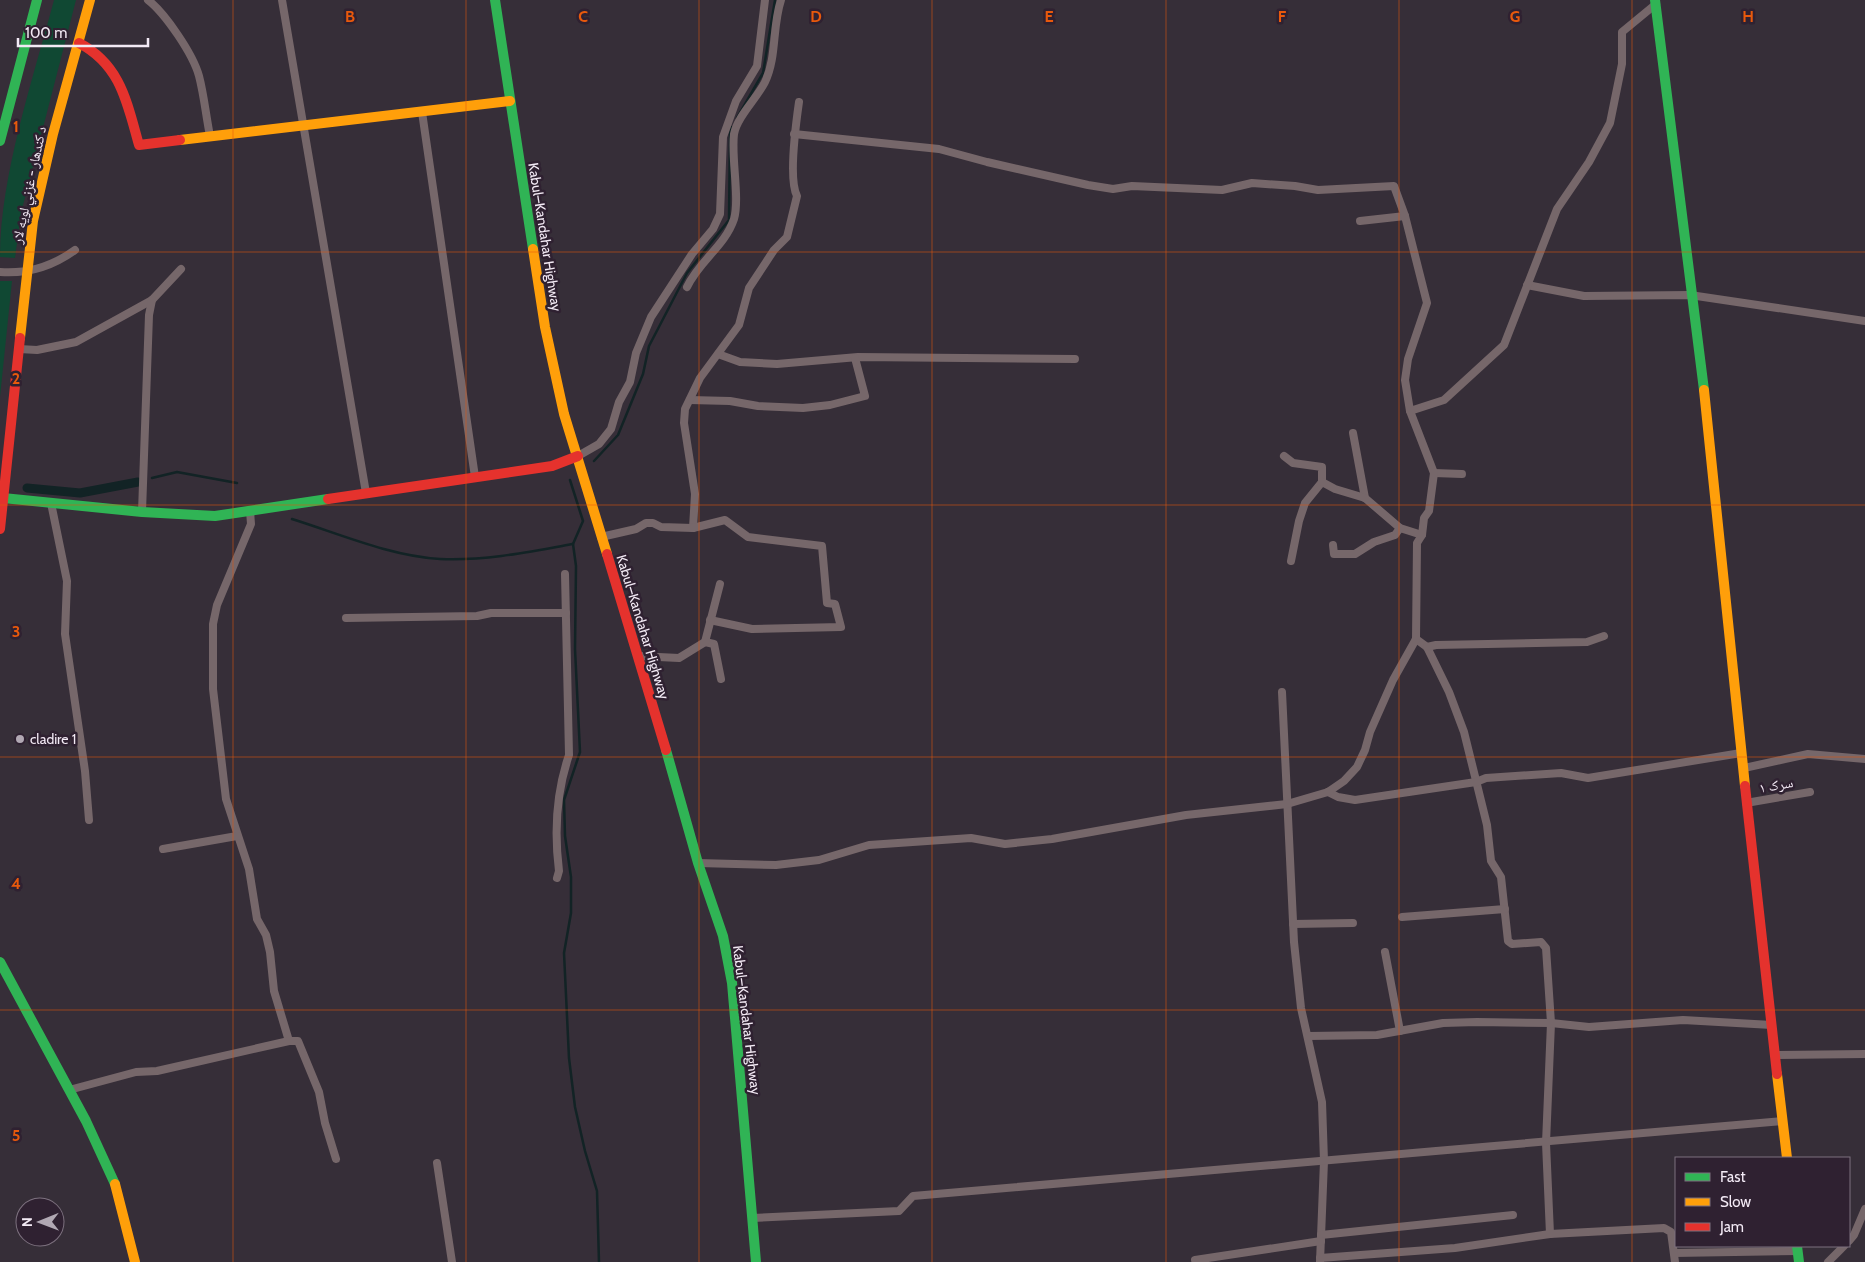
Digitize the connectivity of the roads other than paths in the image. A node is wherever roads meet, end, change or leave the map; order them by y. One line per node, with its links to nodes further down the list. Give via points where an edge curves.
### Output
1 (37, 0): 18 (main road)
2 (90, 0): 9 (main road, د کندهار - غزني لويه لار)
3 (148, 0): 17 (street, via 157,7 184,46 198,74)
4 (282, 0): 13 (street)
5 (495, 0): 10 (main road, Kabul–Kandahar Highway)
6 (765, 0): 14 (street, via 757,66 736,101)
7 (781, 0): 15 (street, via 772,67)
8 (1655, 2): 27 (street, via 1622,32 1622,64 1610,123 1589,162 1557,209); 29 (main road)
9 (79, 44): 17 (main road, via 100,54 109,64 123,92 139,145); 26 (main road, د کندهار - غزني لويه لار, via 41,182)
10 (510, 101): 12 (main road); 39 (main road, Kabul–Kandahar Highway, via 545,327 564,414)
11 (798, 102): 16 (street)
12 (422, 112): 13 (main road); 43 (street)
13 (302, 126): 17 (main road); 45 (street)
14 (725, 131): 15 (street); 20 (street)
15 (734, 133): 21 (street)
16 (794, 134): 19 (street, via 939,148 1088,186 1113,189 1132,186 1222,190 1252,183 1318,190 1391,185); 33 (street, via 792,187 797,196 787,238 774,250 749,288 739,325)
17 (210, 136)
18 (0, 141)
19 (1405, 216): 22 (street); 37 (street, via 1427,303 1408,359 1405,380)
20 (718, 218): 21 (street); 39 (street, via 650,318 611,429 599,444)
21 (734, 219): 28 (street, via 725,239 694,272)
22 (1360, 221)
23 (75, 250): 26 (street)
24 (180, 269): 30 (street)
25 (0, 272): 26 (street)
26 (26, 273): 32 (main road, د کندهار - غزني لويه لار)
27 (1527, 285): 29 (street, via 1584,296); 37 (street, via 1504,345 1444,400)
28 (687, 287)
29 (1690, 295): 31 (street); 70 (main road, via 1712,458)
30 (152, 300): 32 (street, via 76,342 37,350); 49 (street)
31 (1865, 321)
32 (19, 349): 46 (main road, د کندهار - غزني لويه لار)
33 (718, 354): 34 (street, via 740,362 777,364); 36 (street, via 700,378)
34 (855, 358): 35 (street); 36 (street, via 865,396 830,405 803,408)
35 (1075, 359)
36 (690, 400): 51 (street, via 685,409 684,423 695,494)
37 (1410, 411): 41 (street)
38 (1353, 433): 47 (street)
39 (578, 456): 43 (main road, via 552,466); 55 (main road, Kabul–Kandahar Highway)
40 (1284, 456): 44 (street, via 1293,463 1322,467)
41 (1434, 473): 42 (street); 54 (street)
42 (1462, 474)
43 (475, 477): 45 (main road)
44 (1322, 482): 47 (street); 57 (street, via 1305,503)
45 (366, 493): 50 (main road)
46 (3, 498): 48 (main road); 53 (main road, د کندهار - غزني لويه لار)
47 (1365, 498): 52 (street)
48 (51, 504): 49 (main road); 78 (street, via 67,581 65,634)
49 (142, 512): 50 (main road, via 215,516)
50 (250, 512): 79 (street, via 251,524 217,605 213,624 217,735 224,766 226,799)
51 (693, 528): 55 (street, via 646,523 636,529); 62 (street, via 725,520 748,537 822,546 827,604 835,604 840,628 752,629)
52 (1400, 528): 54 (street); 56 (street, via 1395,535 1374,542 1355,554 1334,554)
53 (0, 529)
54 (1422, 536): 64 (street, via 1417,543)
55 (601, 537): 67 (main road, Kabul–Kandahar Highway)
56 (1333, 545)
57 (1291, 561)
58 (565, 574): 60 (street)
59 (720, 584): 62 (street)
60 (566, 613): 61 (street); 82 (street, via 569,755 555,822)
61 (346, 618)
62 (710, 620): 65 (street)
63 (1604, 636): 66 (street, via 1587,642)
64 (1416, 639): 66 (street); 74 (street, via 1393,680 1357,767)
65 (705, 642): 67 (street, via 680,658); 68 (street, via 714,644)
66 (1426, 647): 73 (street, via 1449,692 1464,732)
67 (638, 656): 81 (main road, Kabul–Kandahar Highway)
68 (721, 679)
69 (1282, 692): 77 (street)
70 (1741, 753): 72 (main road); 73 (street, via 1588,778 1560,773 1486,778)
71 (1865, 759): 72 (street, via 1808,754)
72 (1744, 768): 76 (main road)
73 (1476, 782): 74 (street, via 1355,800); 83 (street, via 1487,825 1491,861 1500,876)
74 (1328, 792): 77 (street)
75 (1810, 792): 76 (street, سرک ۱)
76 (1746, 803): 90 (main road)
77 (1287, 804): 81 (street, via 1186,815 1005,844 962,839 868,845 819,860 776,865); 86 (street)
78 (89, 820)
79 (237, 836): 80 (street); 93 (street, via 249,869 257,919 268,944 274,991)
80 (164, 849)
81 (698, 863): 105 (main road, Kabul–Kandahar Highway, via 723,936 732,983)
82 (557, 878)
83 (1505, 909): 84 (street); 89 (street, via 1509,943 1545,944)
84 (1402, 918)
85 (1353, 923): 86 (street)
86 (1292, 924): 92 (street, via 1298,988)
87 (1385, 952): 91 (street)
88 (0, 962): 96 (main road)
89 (1551, 1023): 90 (street, via 1589,1027 1683,1020); 91 (street, via 1443,1023); 98 (street)
90 (1772, 1025): 95 (main road)
91 (1400, 1032): 92 (street)
92 (1309, 1036): 101 (street, via 1322,1102)
93 (289, 1041): 96 (street, via 157,1071 136,1072); 100 (street, via 298,1042 319,1092)
94 (1865, 1054): 95 (street)
95 (1775, 1055): 97 (main road)
96 (69, 1090): 114 (main road, via 116,1185)
97 (1783, 1121): 98 (street); 99 (main road)
98 (1546, 1143): 101 (street); 106 (street)
99 (1787, 1157)
100 (336, 1159)
101 (1324, 1161): 105 (street, via 913,1196 899,1211); 107 (street)
102 (437, 1163): 115 (street)
103 (1865, 1210): 108 (street)
104 (1513, 1215): 107 (street)
105 (752, 1218): 116 (main road, Kabul–Kandahar Highway)
106 (1550, 1234): 111 (street, via 1668,1228); 113 (street, via 1455,1248)
107 (1321, 1238): 112 (street); 113 (street)
108 (1850, 1240)
109 (1843, 1247): 119 (street)
110 (1797, 1248): 111 (street); 118 (main road)
111 (1674, 1252): 117 (street)
112 (1195, 1260)
113 (1320, 1260)
114 (135, 1262)
115 (452, 1262)
116 (756, 1262)
117 (1675, 1262)
118 (1799, 1262)
119 (1828, 1262)

